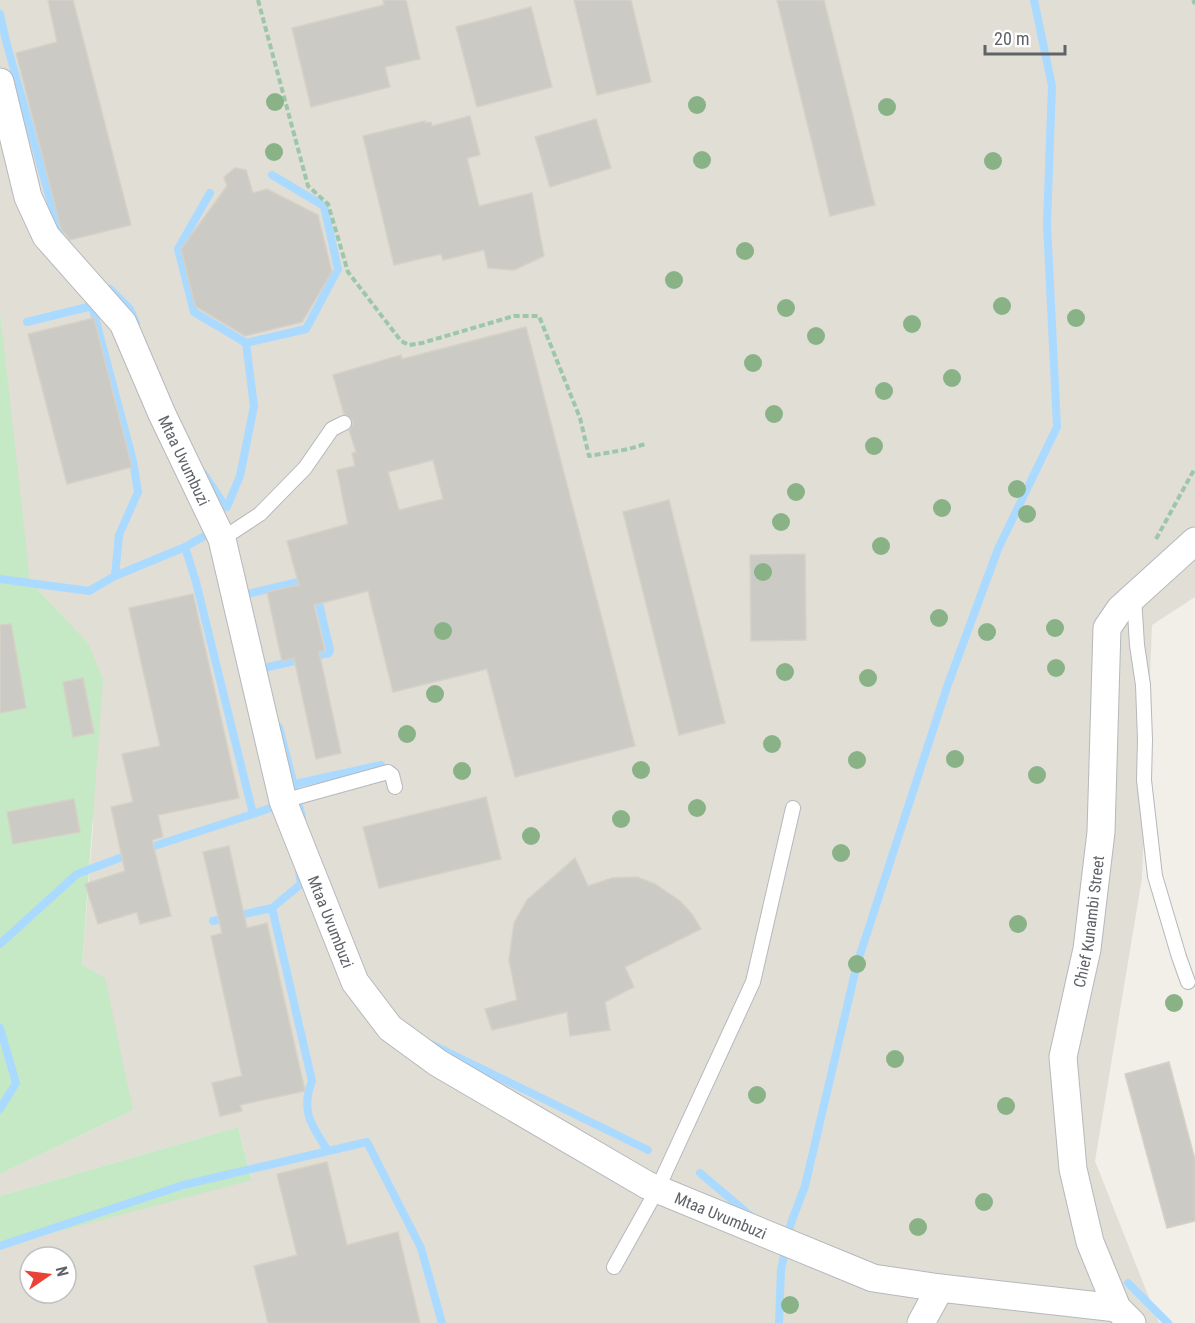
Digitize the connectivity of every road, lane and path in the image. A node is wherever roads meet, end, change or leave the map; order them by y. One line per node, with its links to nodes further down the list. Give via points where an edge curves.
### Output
1 (258, 0): 4 (path, via 308,186 328,204 348,272 401,341 409,345 422,343 514,316 539,316 580,418 589,456)
2 (0, 82): 6 (street, Mtaa Uvumbuzi, via 28,197 46,236 123,323)
3 (344, 423): 6 (lane, via 332,429 305,468 260,514)
4 (645, 444)
5 (1195, 468): 8 (path, via 1152,546)
6 (222, 539): 10 (street, Mtaa Uvumbuzi)
7 (1195, 540): 8 (street, Chief Kunambi Street)
8 (1140, 591): 12 (lane, via 1137,645 1143,685 1144,780 1155,876); 16 (street, Chief Kunambi Street, via 1107,628 1101,832 1087,949 1063,1057 1073,1169 1090,1242)
9 (395, 787): 10 (lane, via 388,772)
10 (283, 801): 13 (street, Mtaa Uvumbuzi, via 355,982 390,1028 438,1063)
11 (793, 808): 13 (lane, via 753,982)
12 (1188, 982)
13 (657, 1190): 14 (lane); 15 (street, Mtaa Uvumbuzi, via 873,1278)
14 (614, 1267)
15 (940, 1288): 16 (street, Mtaa Uvumbuzi); 17 (street)
16 (1124, 1316)
17 (921, 1323)

